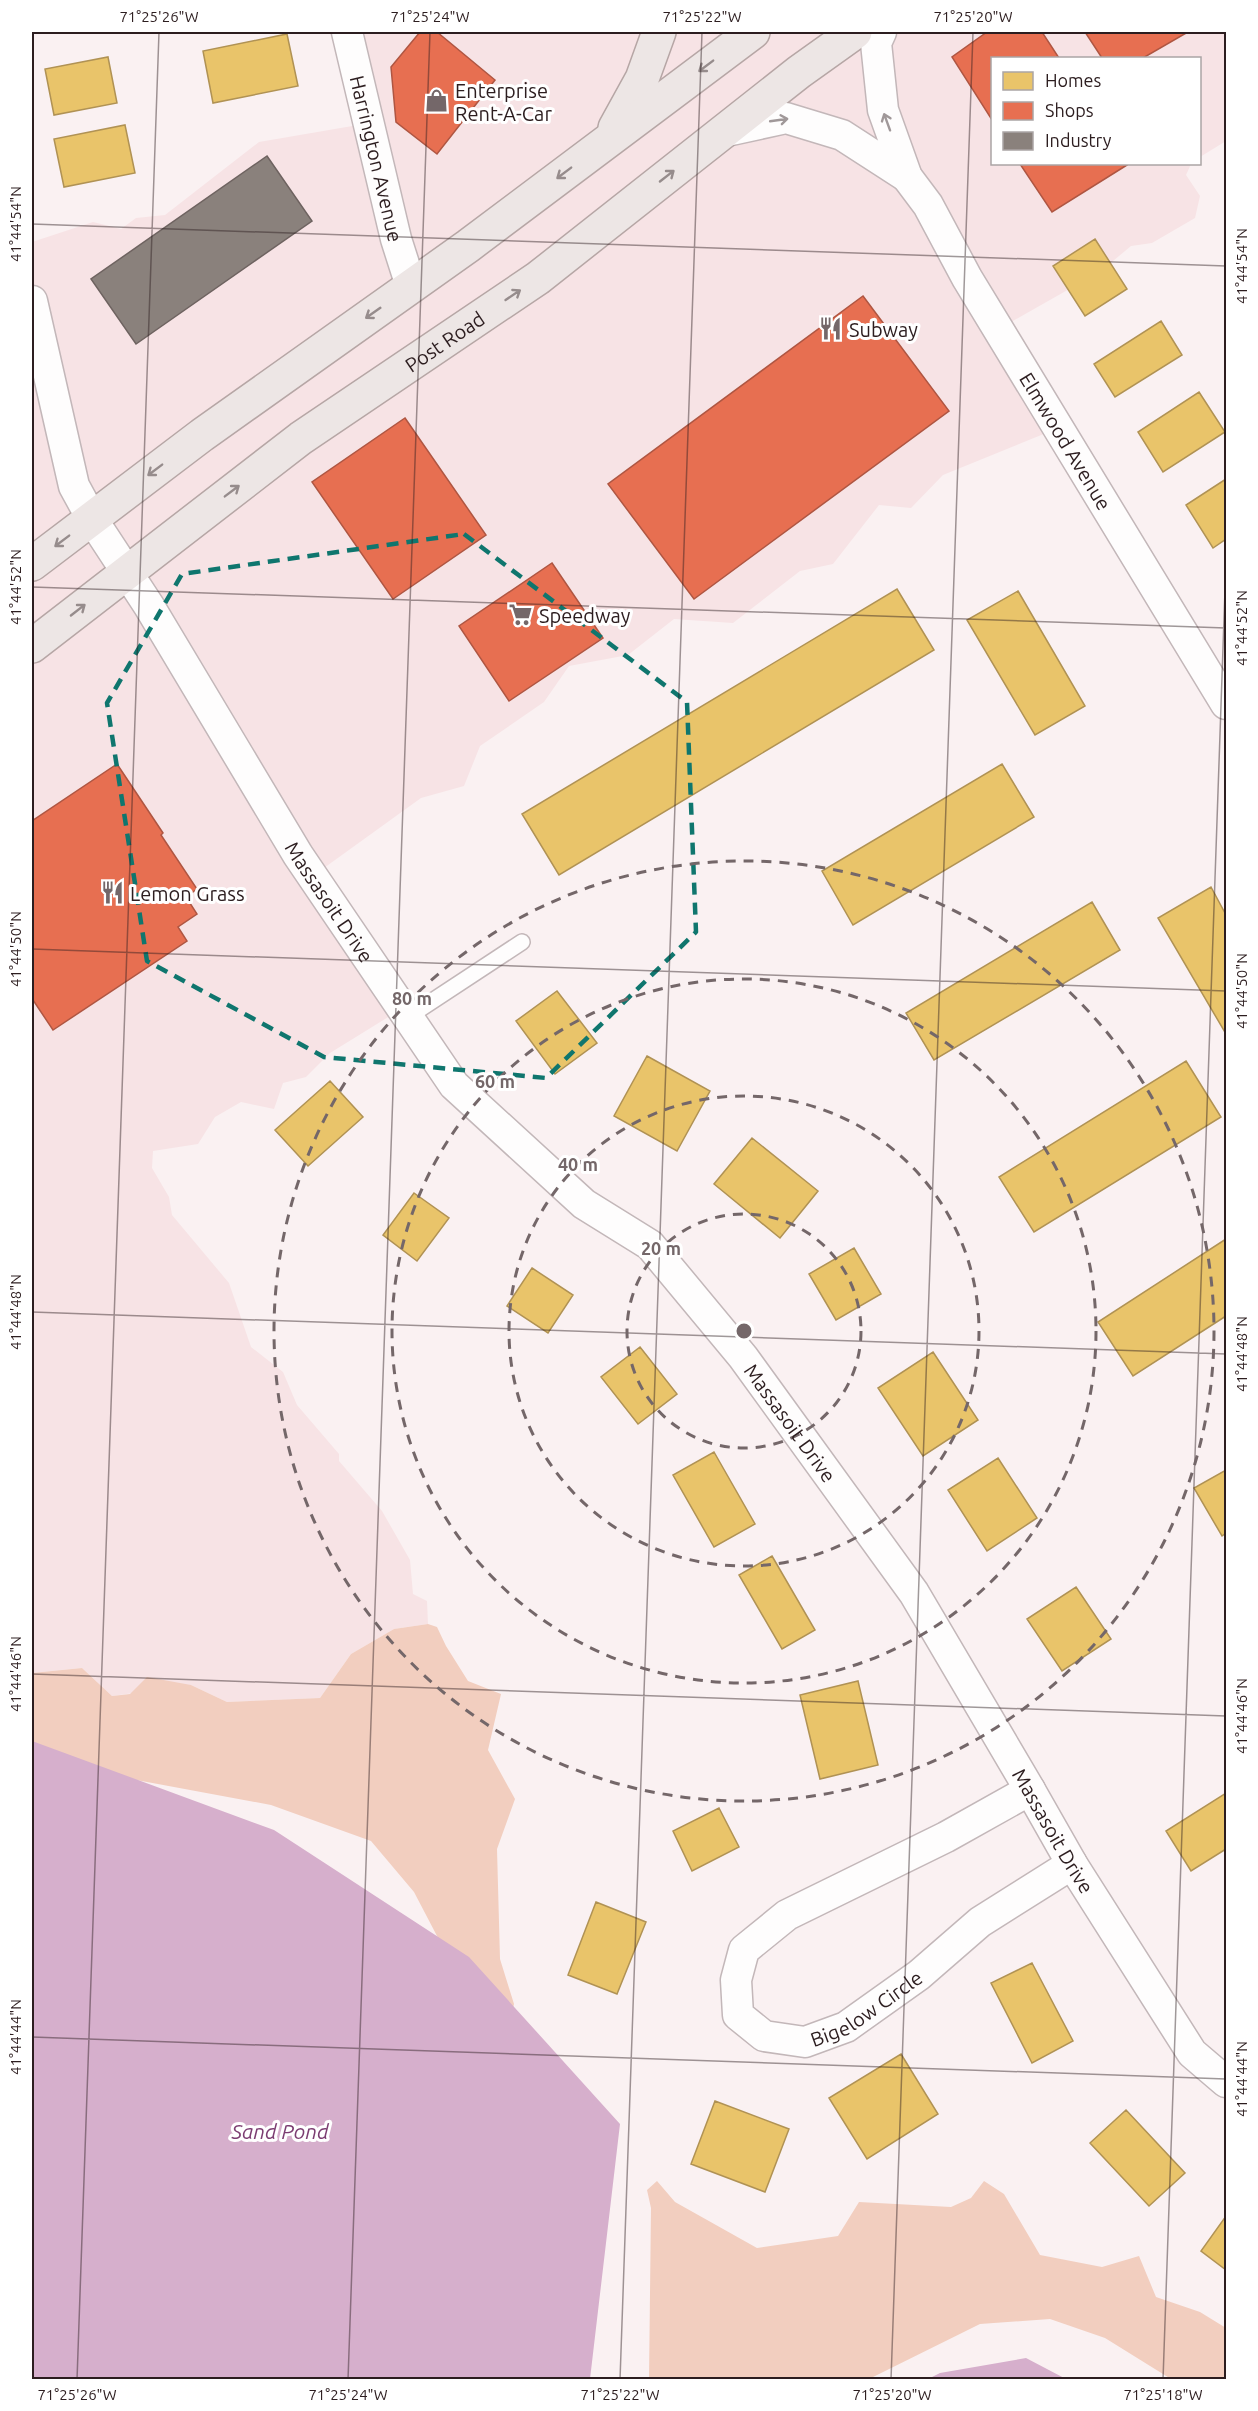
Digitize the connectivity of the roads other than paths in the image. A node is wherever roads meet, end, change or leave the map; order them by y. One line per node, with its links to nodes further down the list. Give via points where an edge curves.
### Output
1 (347, 32): 10 (street, Harrington Avenue, via 396,239)
2 (658, 32): 8 (main road, via 642,79)
3 (753, 32): 8 (main road, one-way to 8)
4 (855, 32): 6 (main road, Post Road)
5 (881, 32): 9 (street, Elmwood Avenue, one-way to 5, via 883,110 876,43)
6 (820, 42): 7 (main road, Post Road)
7 (722, 132): 9 (street, Elmwood Avenue, one-way to 9, via 786,118 842,135); 14 (main road, Post Road, one-way to 7, via 301,438 533,282)
8 (610, 138): 10 (main road, one-way to 10)
9 (907, 177): 16 (street, Elmwood Avenue, via 928,205 967,278)
10 (411, 286): 12 (main road, one-way to 12)
11 (32, 301): 12 (street, Massasoit Drive, via 74,486)
12 (92, 519): 13 (main road, one-way to 13); 14 (street, Massasoit Drive)
13 (32, 564)
14 (126, 572): 15 (main road, Post Road, one-way to 14); 18 (street, Massasoit Drive, via 298,855)
15 (32, 646)
16 (1227, 705)
17 (522, 942): 18 (lane)
18 (408, 1017): 19 (street, Massasoit Drive, via 454,1085 584,1204 650,1245 742,1357 914,1593)
19 (1030, 1790): 20 (street, Massasoit Drive); 20 (street, Bigelow Circle, via 946,1837 787,1915 744,1950 736,1980 738,2015 764,2036 805,2042 846,2027 919,1975 980,1922)
20 (1072, 1864): 21 (street, Massasoit Drive, via 1192,2053)
21 (1227, 2082)

